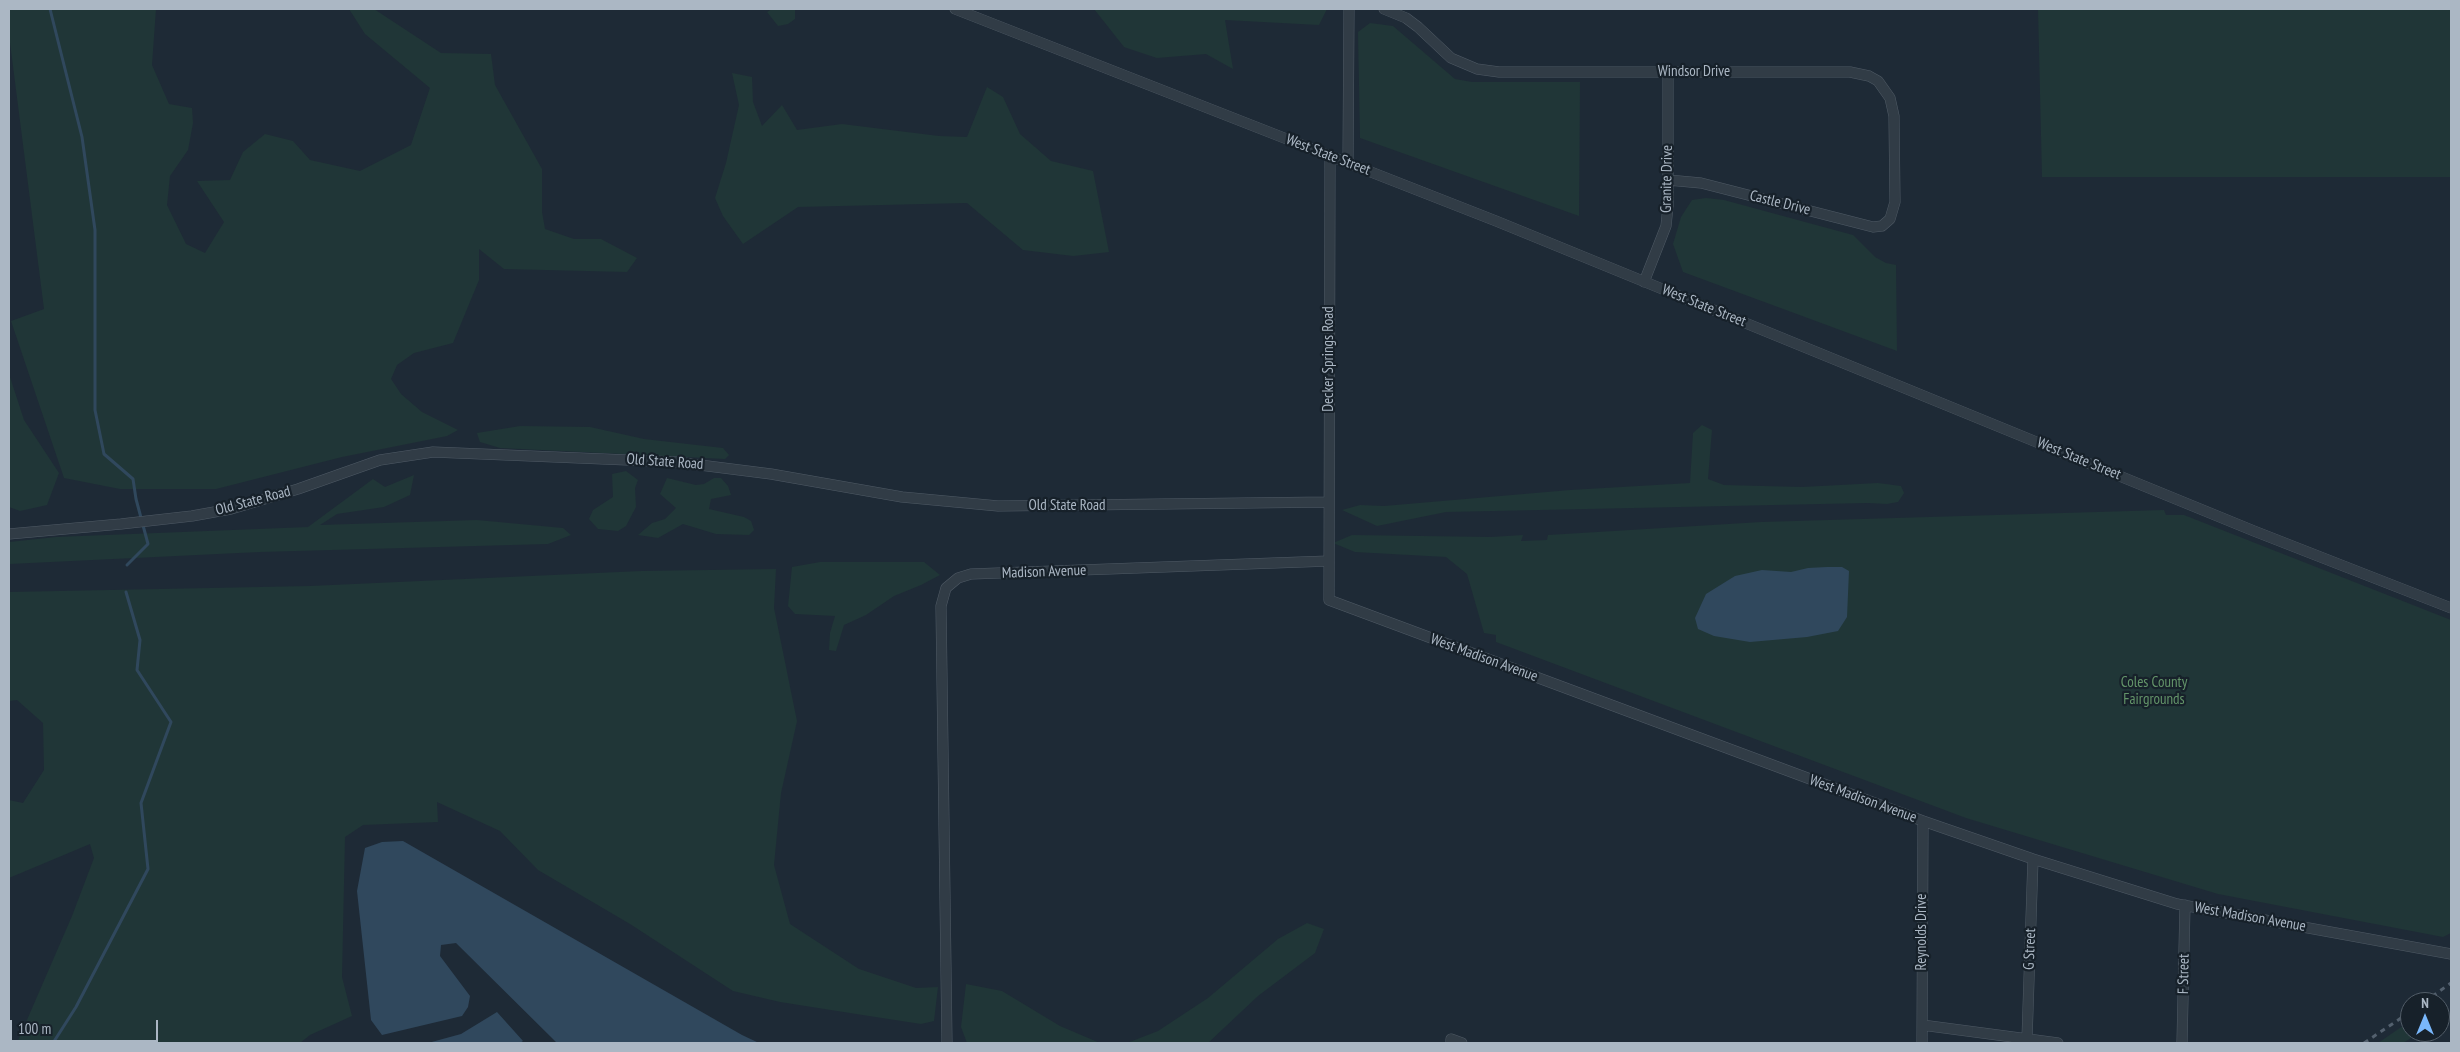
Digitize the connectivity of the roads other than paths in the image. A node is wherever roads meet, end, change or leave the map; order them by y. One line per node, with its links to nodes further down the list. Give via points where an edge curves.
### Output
1 (955, 9): 5 (street, West State Street)
2 (1349, 9): 6 (street)
3 (1384, 9): 4 (street, Windsor Drive, via 1406,18 1451,58 1477,69 1499,72)
4 (1668, 72): 7 (street, Granite Drive); 8 (street, Windsor Drive, via 1850,72 1864,74 1878,82 1890,98 1894,116 1895,202)
5 (1330, 156): 6 (street, West State Street); 10 (street, Decker Springs Road)
6 (1348, 163): 9 (street, West State Street)
7 (1668, 180): 8 (street, Castle Drive, via 1701,183 1873,227 1882,226); 9 (street, Granite Drive, via 1666,226)
8 (1890, 219)
9 (1644, 282): 13 (street, West State Street)
10 (1329, 502): 11 (street, Old State Road, via 998,506 902,497 676,462 434,452 380,460 230,509 159,520); 12 (street, Decker Springs Road)
11 (9, 534)
12 (1329, 561): 14 (street, West Madison Avenue, via 1329,600); 20 (street, Madison Avenue, via 971,574 958,578 946,588 941,606)
13 (2451, 608)
14 (1923, 821): 15 (street, West Madison Avenue); 18 (street, Reynolds Drive)
15 (2033, 859): 16 (street, West Madison Avenue); 19 (street, G Street)
16 (2185, 905): 17 (street, West Madison Avenue); 25 (street, F Street)
17 (2451, 954)
18 (1922, 1025): 19 (street); 23 (street, Reynolds Drive)
19 (2027, 1039): 24 (street)
20 (946, 1043)
21 (1451, 1043): 22 (street, via 1451,1039)
22 (1462, 1043)
23 (1922, 1043)
24 (2058, 1043)
25 (2182, 1043)

